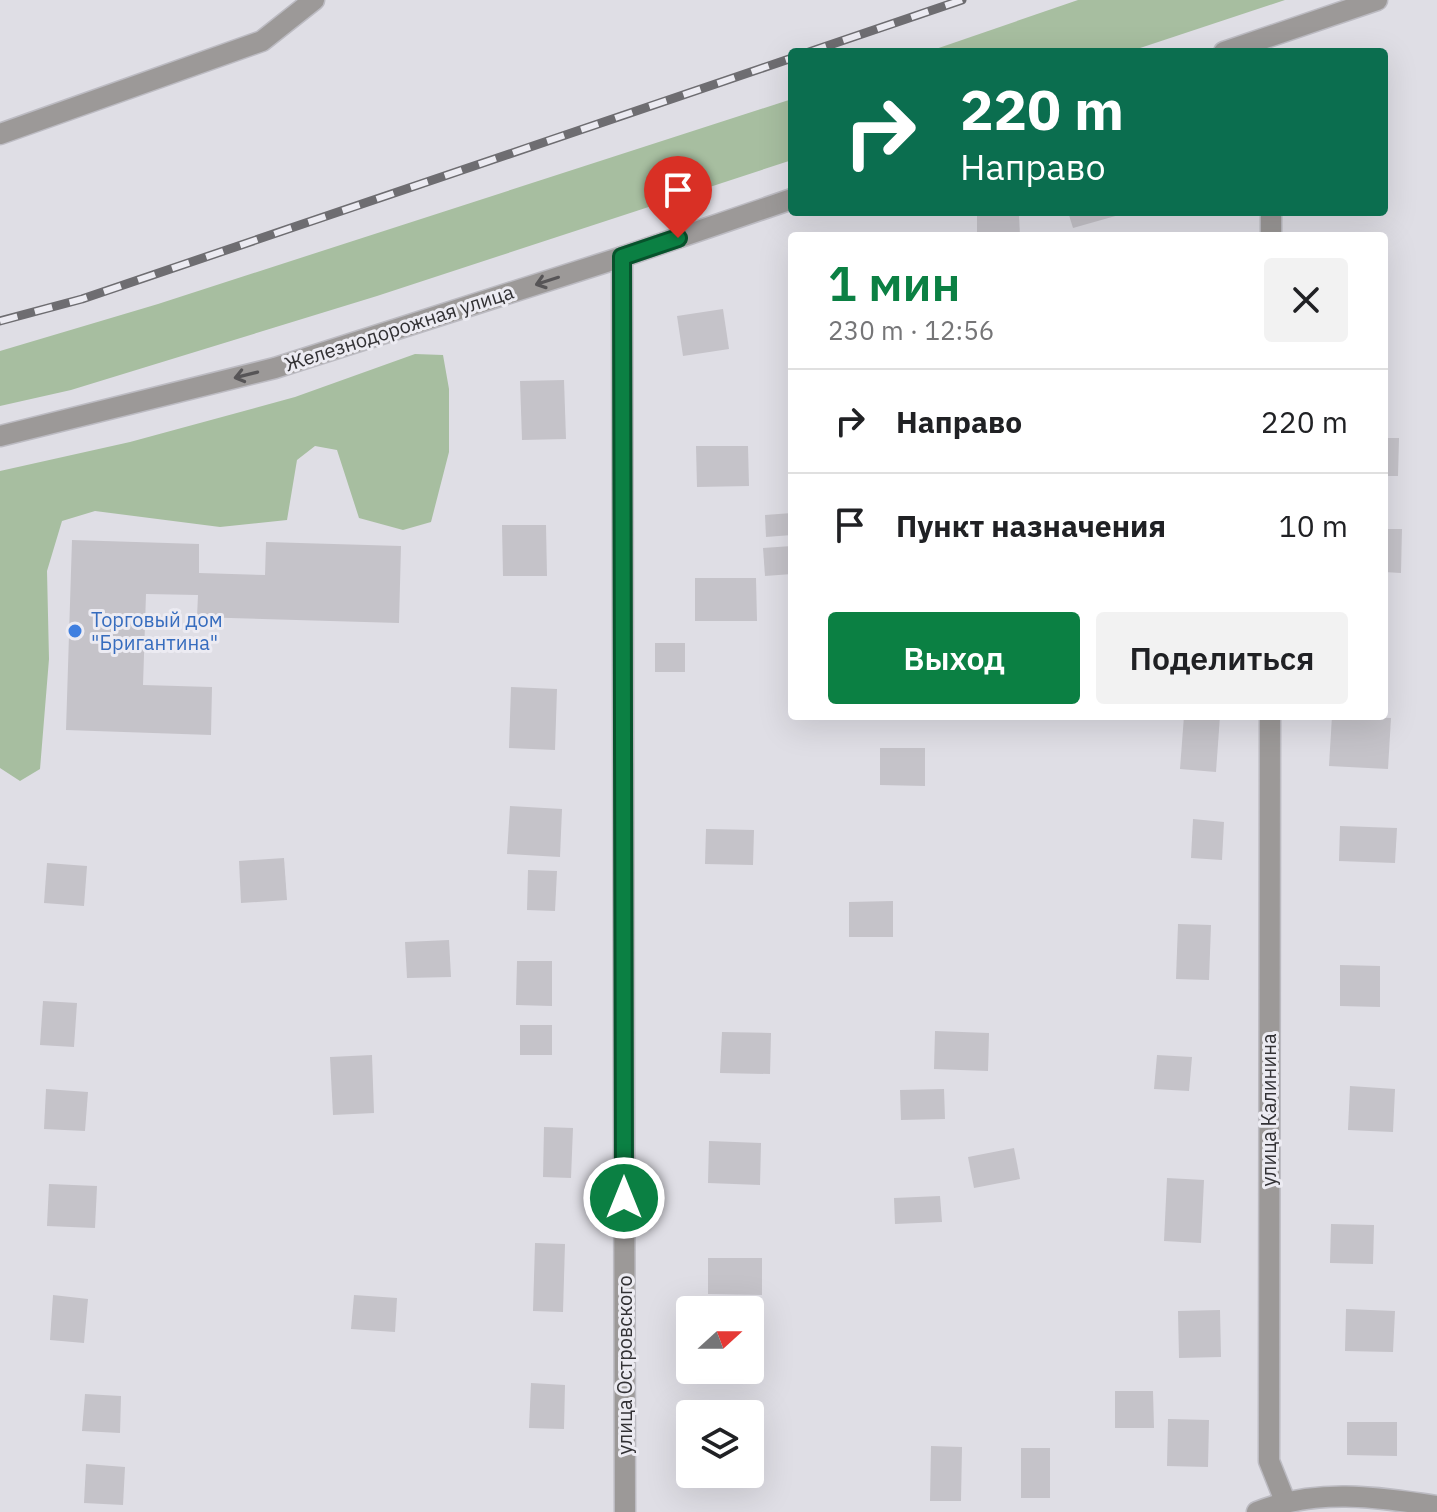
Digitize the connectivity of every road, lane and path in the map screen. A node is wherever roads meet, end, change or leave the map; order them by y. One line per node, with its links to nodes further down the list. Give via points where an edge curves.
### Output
1 (314, 0): 5 (street, via 262,41)
2 (1377, 0): 3 (street)
3 (1271, 44): 4 (street)
4 (1248, 48)
5 (0, 134)
6 (788, 200): 7 (street, Железнодорожная улица)
7 (622, 257): 8 (street, Железнодорожная улица, one-way to 8, via 275,368); 12 (street, улица Островского)
8 (0, 436)
9 (1270, 720): 10 (street, улица Калинина, via 1269,1461)
10 (1285, 1501): 11 (street, via 1364,1495); 13 (street)
11 (1437, 1506)
12 (625, 1512)
13 (1257, 1512)

